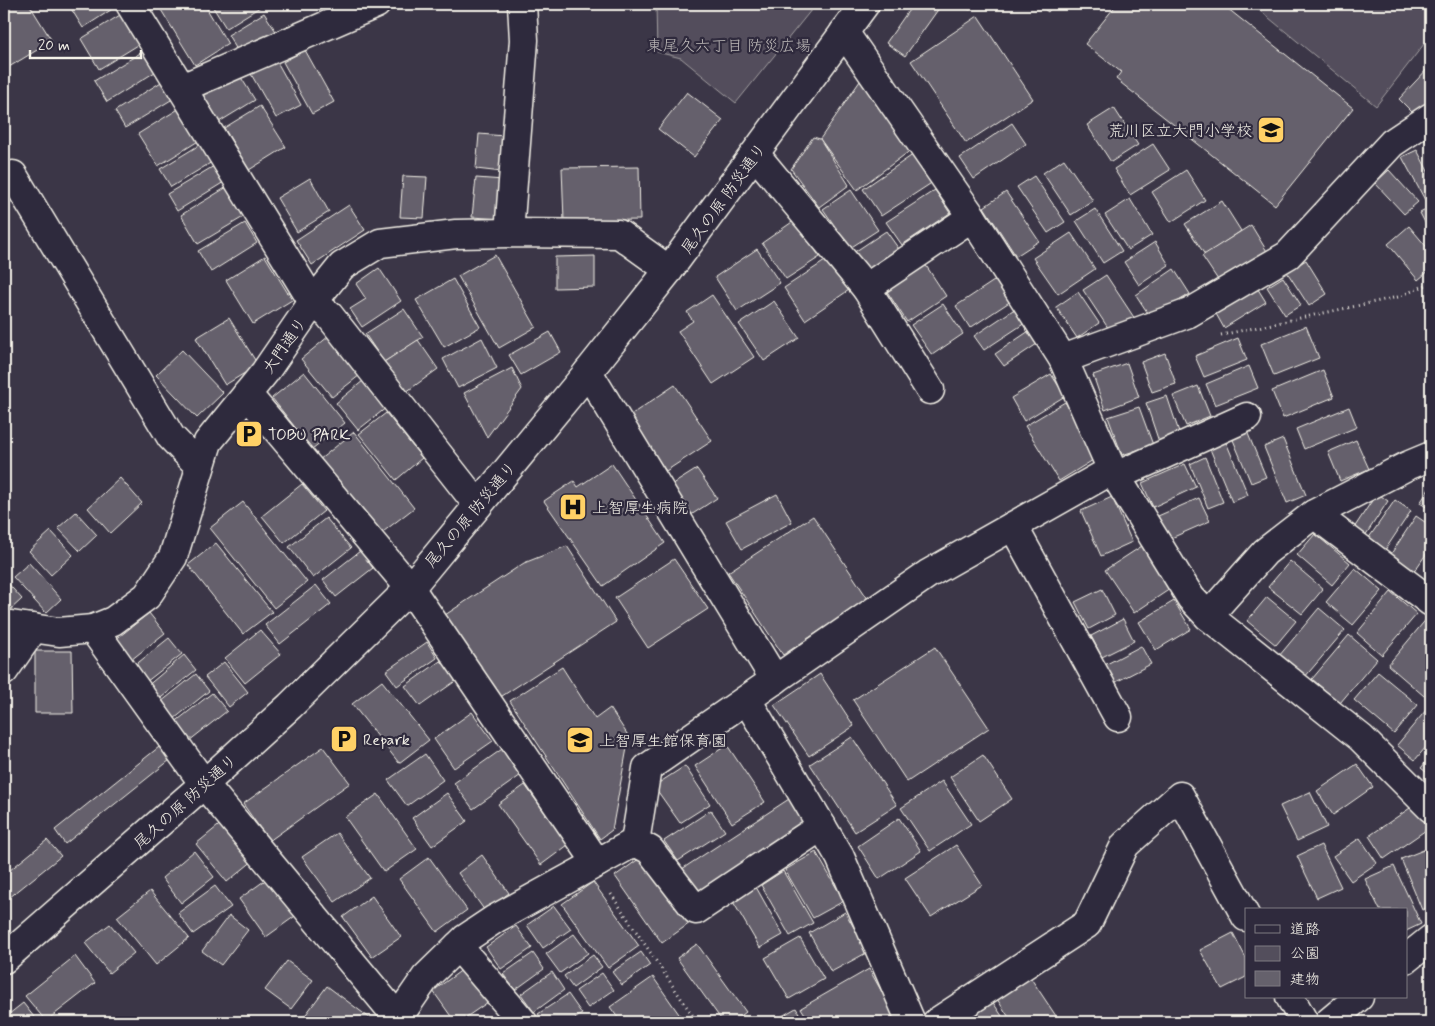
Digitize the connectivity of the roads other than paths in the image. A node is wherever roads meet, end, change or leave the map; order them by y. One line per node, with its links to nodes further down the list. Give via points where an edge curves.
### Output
1 (130, 4): 6 (street)
2 (376, 4): 6 (street)
3 (522, 4): 11 (street, via 524,40)
4 (865, 4): 5 (street, 尾久の原 防災通り)
5 (844, 32): 8 (street, 尾久の原 防災通り); 10 (street)
6 (182, 88): 14 (street)
7 (1431, 117): 15 (street, via 1392,144 1288,255 1189,313)
8 (755, 154): 12 (street, 尾久の原 防災通り); 13 (street)
9 (13, 175): 21 (street, via 172,437)
10 (972, 217): 13 (street); 15 (street)
11 (509, 233): 12 (street, 大門通り, via 619,234); 14 (street, 大門通り, via 456,234 380,243 342,266)
12 (669, 270): 16 (street, 尾久の原 防災通り)
13 (866, 288): 17 (street)
14 (313, 302): 18 (street, 大門通り, via 266,372); 23 (street, via 329,315)
15 (1063, 359): 22 (street)
16 (588, 372): 23 (street, 尾久の原 防災通り); 33 (street)
17 (930, 390)
18 (247, 394): 21 (street, 大門通り, via 208,442); 26 (street)
19 (1246, 417): 22 (street)
20 (1431, 456): 24 (street)
21 (200, 467): 31 (street, 大門通り, via 173,557 147,596 113,621)
22 (1114, 473): 25 (street); 28 (street, via 1191,598)
23 (478, 505): 26 (street, 尾久の原 防災通り)
24 (1314, 514): 27 (street); 28 (street, via 1265,552)
25 (1012, 526): 33 (street, via 928,574); 35 (street)
26 (410, 588): 36 (street, 尾久の原 防災通り, via 290,706); 40 (street)
27 (1431, 602)
28 (1208, 616): 37 (street, via 1361,738)
29 (4, 624): 30 (street, 大門通り)
30 (34, 628): 31 (street, 大門通り, via 59,632); 32 (street)
31 (93, 629): 36 (street)
32 (4, 671)
33 (775, 680): 34 (street)
34 (747, 700): 38 (street); 39 (street, via 646,768)
35 (1118, 717)
36 (204, 784): 45 (street, 尾久の原 防災通り); 48 (street)
37 (1431, 808)
38 (822, 826): 39 (street, via 696,910 650,850); 50 (street, via 840,856)
39 (635, 842): 40 (street)
40 (594, 865): 43 (street, via 495,918)
41 (1245, 915): 51 (street, via 1180,796 1125,845 1087,924)
42 (1431, 939): 44 (street)
43 (458, 946): 48 (street, via 426,978); 49 (street)
44 (1408, 957)
45 (4, 959)
46 (1291, 998): 52 (street)
47 (1359, 998): 53 (street)
48 (396, 1020)
49 (523, 1022)
50 (911, 1022)
51 (937, 1022)
52 (1304, 1022)
53 (1329, 1022)

